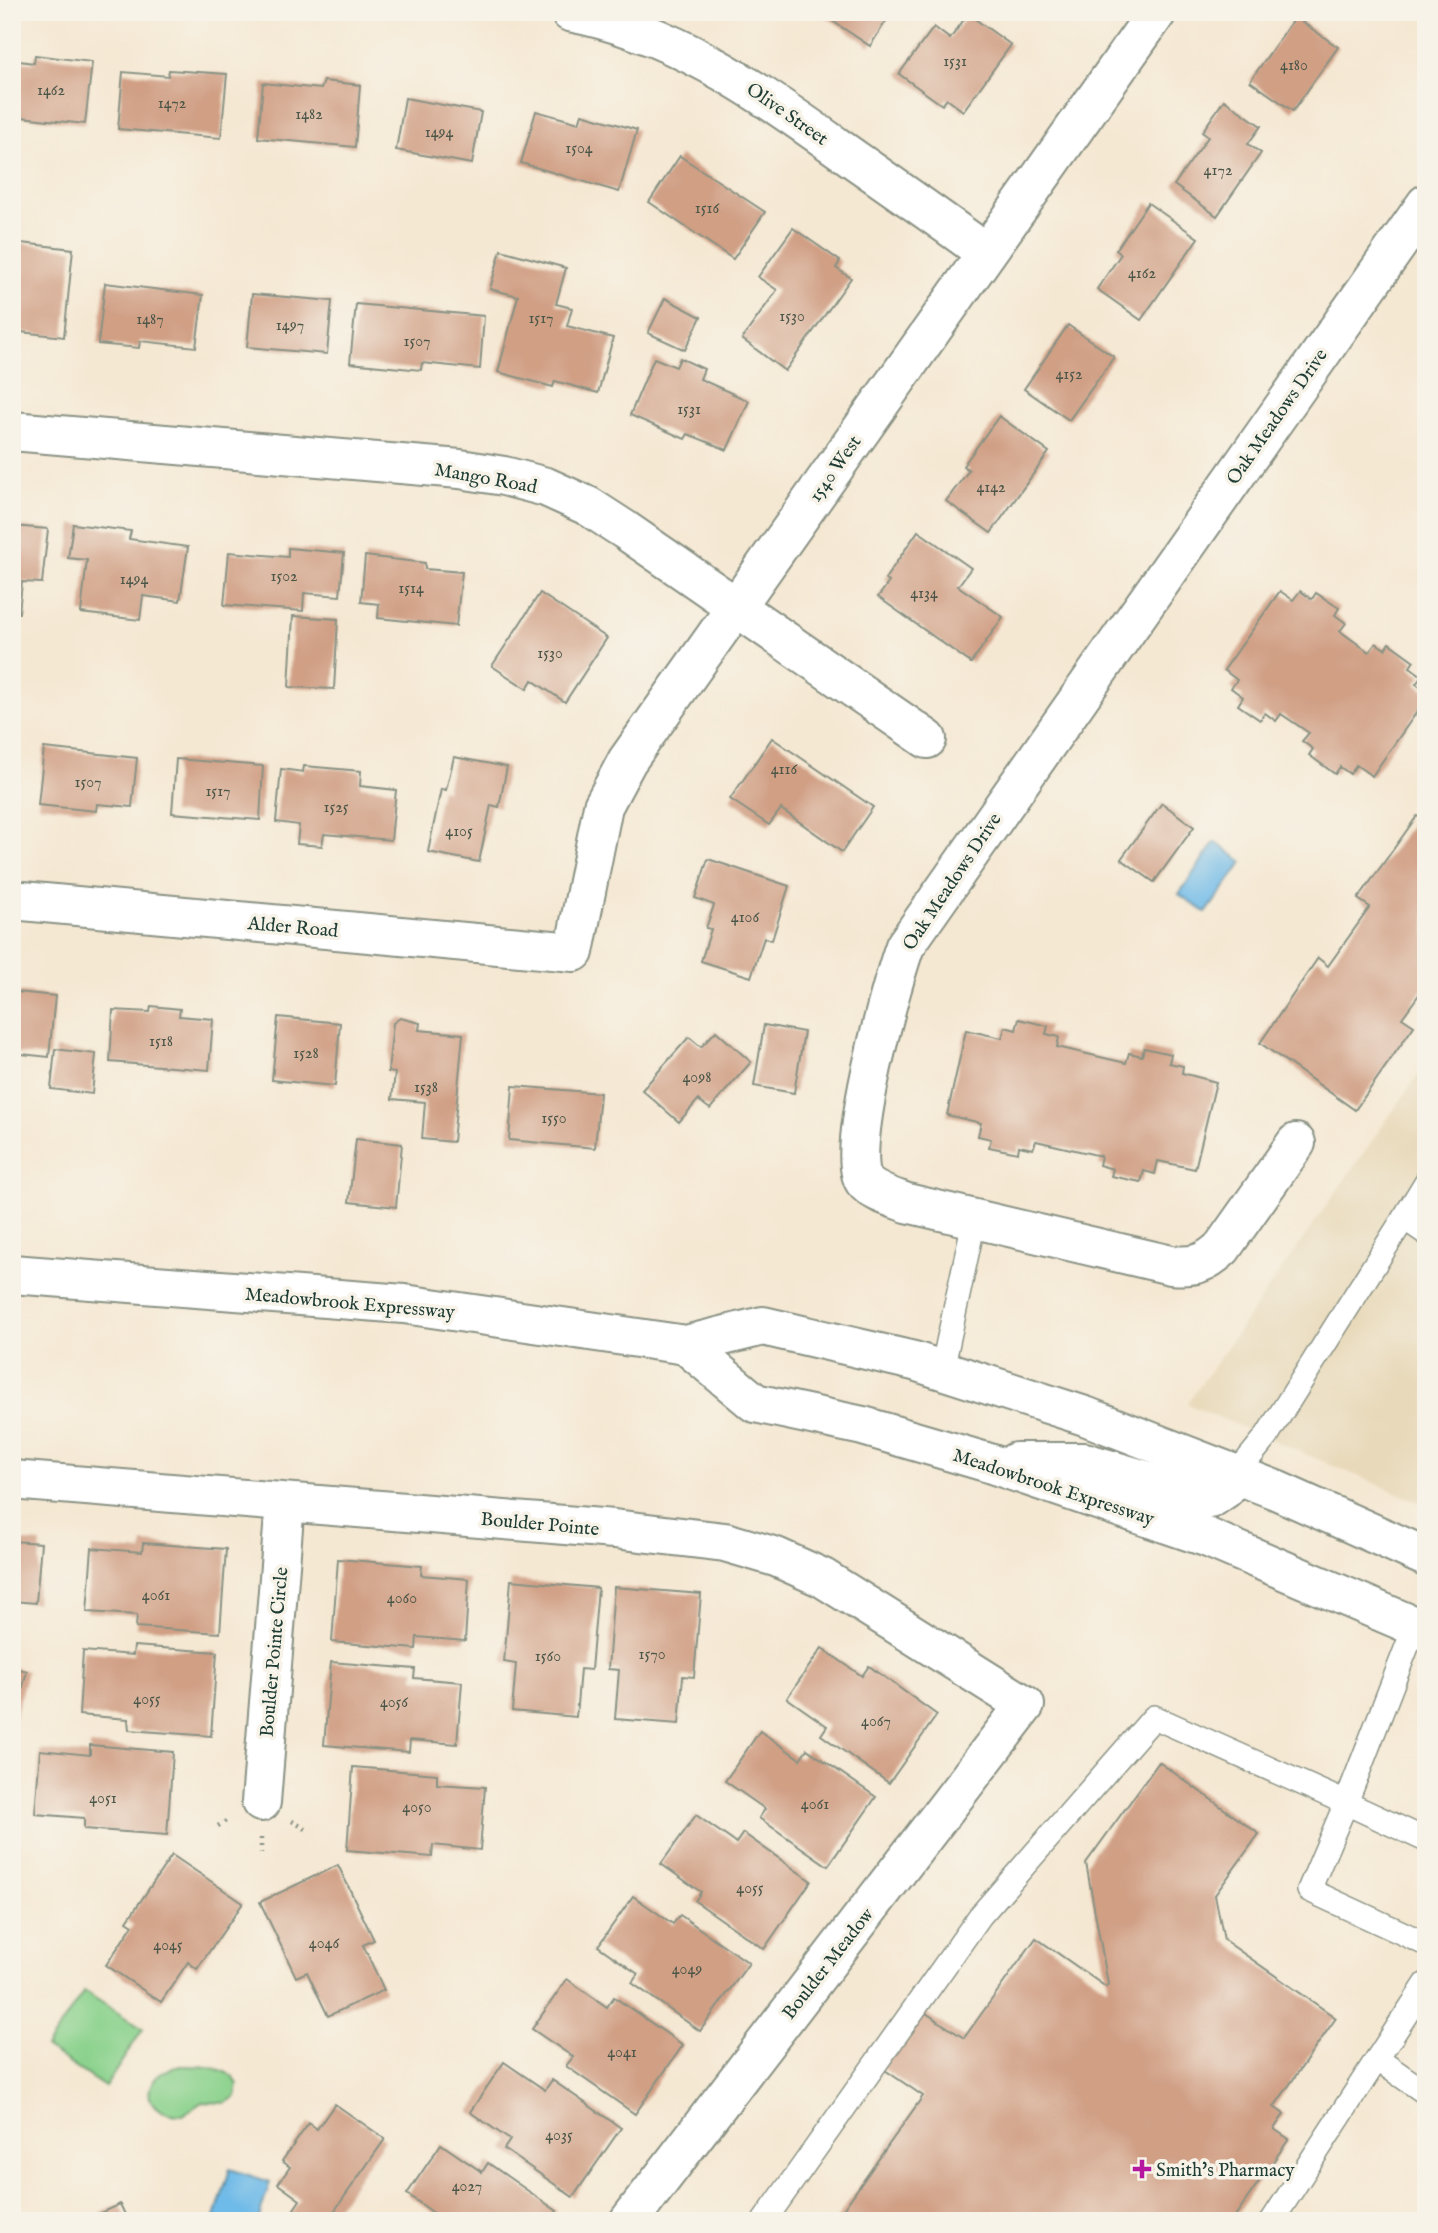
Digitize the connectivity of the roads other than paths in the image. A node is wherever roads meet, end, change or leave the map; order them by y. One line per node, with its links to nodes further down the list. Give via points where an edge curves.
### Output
1 (570, 12): 4 (street, Olive Street, via 640,30 750,85)
2 (1157, 12): 4 (street, 1540 West)
3 (1426, 204): 13 (street, Oak Meadows Drive, via 905,946 885,1012 857,1159 864,1181 884,1194)
4 (986, 253): 6 (street, 1540 West)
5 (12, 431): 6 (street, Mango Road, via 504,476 546,487 588,506)
6 (735, 606): 7 (street, Mango Road); 9 (street, 1540 West, via 627,761 603,806)
7 (926, 739)
8 (12, 900): 9 (street, Alder Road)
9 (575, 951)
10 (1296, 1143): 13 (street, Oak Meadows Drive, via 1222,1248 1194,1267)
11 (1426, 1182): 12 (lane)
12 (1404, 1218): 14 (lane); 19 (lane, via 1266,1437)
13 (974, 1221): 17 (lane)
14 (1426, 1233)
15 (12, 1274): 16 (street, Meadowbrook Expressway, via 404,1304)
16 (686, 1345): 17 (street, Meadowbrook Expressway, via 762,1326 855,1345); 18 (street, Meadowbrook Expressway, via 755,1403 863,1426)
17 (943, 1370): 19 (street, Meadowbrook Expressway, via 1085,1416)
18 (986, 1462): 19 (street, via 1084,1462 1210,1499); 23 (street, Meadowbrook Expressway, via 1206,1537)
19 (1236, 1474): 22 (street, Meadowbrook Expressway)
20 (12, 1480): 21 (street, Boulder Pointe)
21 (285, 1503): 24 (street, Boulder Pointe, via 724,1542 776,1557 823,1578); 25 (street, Boulder Pointe Circle)
22 (1426, 1557)
23 (1420, 1628): 26 (lane)
24 (1025, 1705): 32 (street, Boulder Meadow)
25 (261, 1802)
26 (1346, 1803): 27 (lane); 28 (lane, via 1309,1890); 33 (lane, via 1154,1717 980,1916)
27 (1426, 1840)
28 (1426, 1944)
29 (1426, 1983): 30 (lane)
30 (1377, 2059): 31 (lane); 34 (lane)
31 (1426, 2093)
32 (629, 2221)
33 (764, 2221)
34 (1272, 2221)

